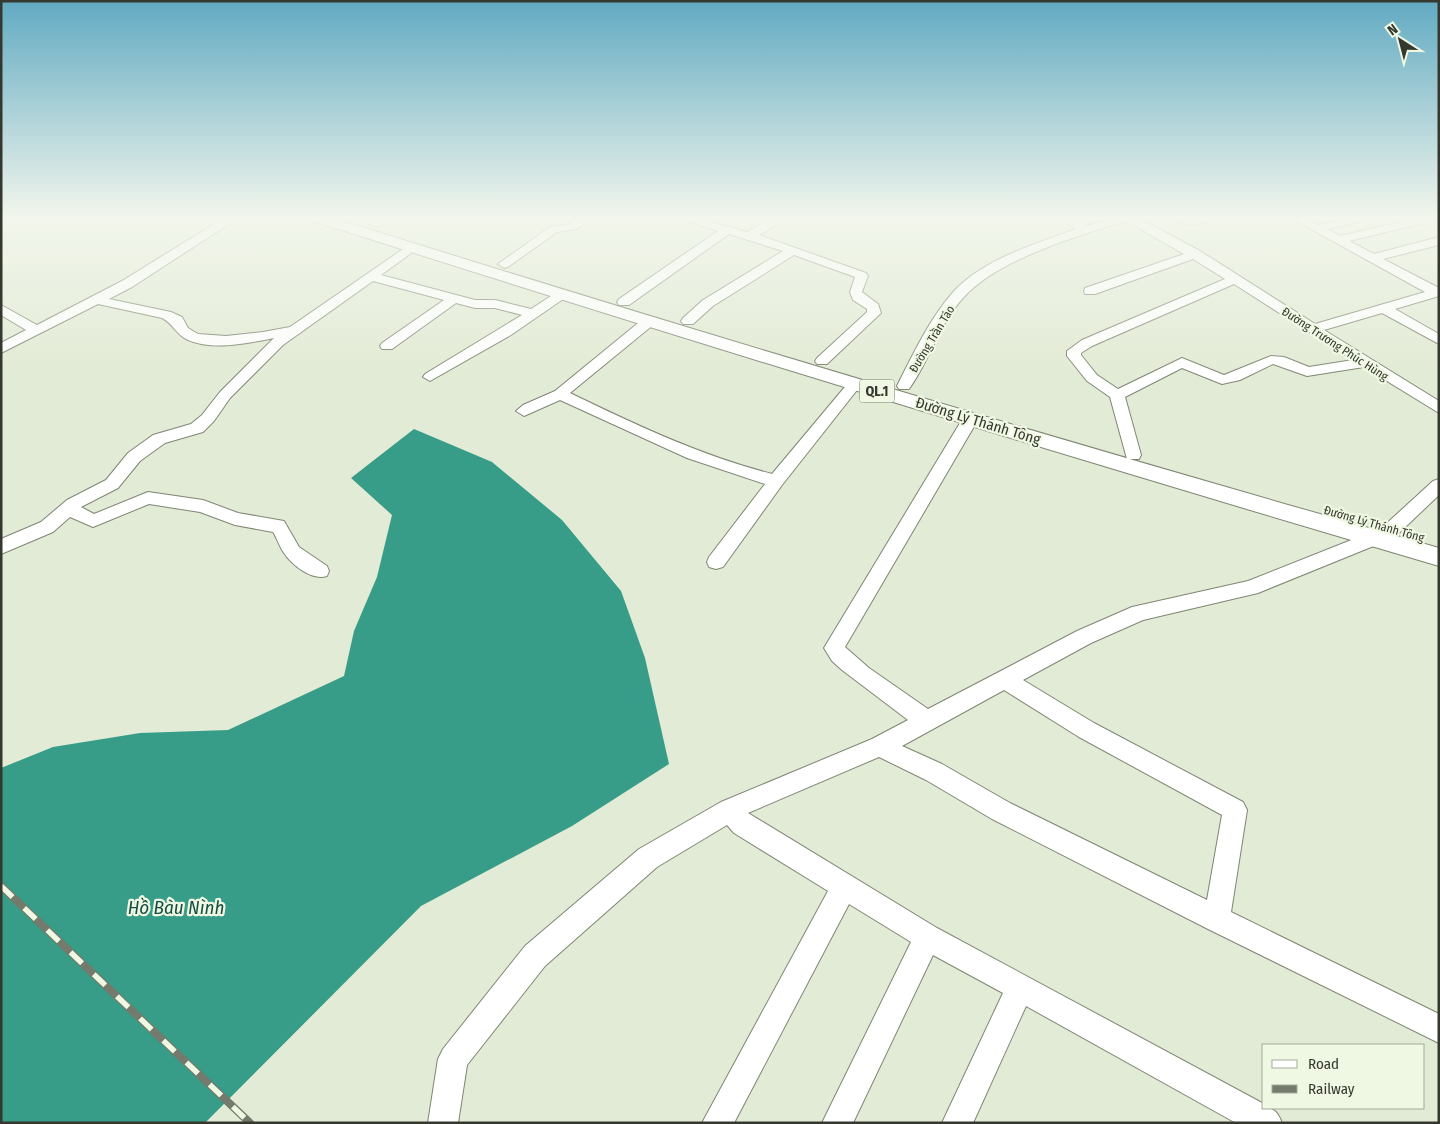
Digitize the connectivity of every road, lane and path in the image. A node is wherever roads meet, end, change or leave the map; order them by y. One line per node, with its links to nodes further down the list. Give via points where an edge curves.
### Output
1 (149, 270): 18 (street)
2 (378, 270): 12 (street)
3 (484, 270): 16 (main road, Đường Lý Thánh Tông / QL.1)
4 (524, 270): 19 (main road, Đường Lý Thánh Tông / QL.1)
5 (667, 270): 19 (street)
6 (760, 270): 23 (street, via 708,303)
7 (851, 270): 31 (street, via 859,273 862,279 856,292 858,296 874,310 870,319)
8 (989, 270): 35 (street, Đường Trần Táo, via 960,293)
9 (1149, 270): 14 (street)
10 (1222, 270): 13 (street, Đường Trương Phúc Hùng)
11 (1397, 270): 15 (street)
12 (370, 276): 17 (street); 27 (street)
13 (1235, 279): 25 (street, Đường Trương Phúc Hùng); 37 (street, via 1074,351 1074,356 1092,378)
14 (1090, 291)
15 (1438, 293): 20 (street)
16 (562, 295): 22 (street); 24 (main road, Đường Lý Thánh Tông / QL.1)
17 (455, 298): 22 (street); 29 (street)
18 (97, 300): 26 (street); 27 (street, via 166,315 176,320 178,328 185,334 208,341)
19 (624, 302): 23 (main road, Đường Lý Thánh Tông / QL.1)
20 (1382, 307): 25 (street); 28 (street)
21 (1, 309): 26 (street)
22 (534, 314): 33 (street)
23 (688, 321): 31 (main road, Đường Lý Thánh Tông / QL.1)
24 (648, 322): 34 (main road, Đường Lý Thánh Tông / QL.1); 36 (street)
25 (1311, 329): 32 (street, Đường Trương Phúc Hùng)
26 (37, 331): 30 (street)
27 (292, 331): 44 (street, via 242,376 196,428 159,440 134,457 112,484)
28 (1439, 340)
29 (387, 346)
30 (1, 349)
31 (822, 361): 34 (main road, Đường Lý Thánh Tông / QL.1)
32 (1364, 363): 37 (street, via 1307,372 1271,360 1222,380 1182,362); 38 (street, Đường Trương Phúc Hùng)
33 (430, 376)
34 (858, 378): 35 (main road, Đường Lý Thánh Tông / QL.1); 40 (main road, Đường Lý Thánh Tông / QL.1); 42 (street)
35 (904, 386): 41 (main road, Đường Lý Thánh Tông / QL.1)
36 (560, 394): 39 (street); 42 (street, via 671,446 752,476)
37 (1117, 395): 41 (street)
38 (1439, 408)
39 (524, 411)
40 (971, 418): 45 (main road, Đường Lý Thánh Tông / QL.1, via 1076,452); 52 (street, via 834,648 855,668)
41 (1133, 455): 45 (main road, Đường Lý Thánh Tông / QL.1)
42 (776, 481): 49 (street)
43 (1439, 484): 45 (street)
44 (68, 508): 47 (street, via 47,527); 50 (street, via 93,521 148,498 203,506 235,519 278,526 291,550)
45 (1384, 534): 46 (main road, Đường Lý Thánh Tông / QL.1); 48 (main road, Đường Lý Thánh Tông / QL.1); 51 (street, via 1251,588 1139,612)
46 (1439, 543)
47 (1, 547)
48 (1439, 557)
49 (716, 562)
50 (320, 571)
51 (1004, 679): 52 (street); 56 (street, via 1074,724 1235,810)
52 (927, 721): 53 (street)
53 (880, 746): 54 (street); 56 (street)
54 (729, 810): 55 (street, via 743,825); 60 (street, via 648,858 535,956 453,1059)
55 (844, 888): 57 (street); 61 (street)
56 (1217, 920): 59 (street)
57 (928, 937): 58 (street); 62 (street)
58 (1019, 988): 63 (street); 64 (street)
59 (1439, 1028)
60 (443, 1123)
61 (716, 1123)
62 (837, 1123)
63 (957, 1123)
64 (1267, 1123)

